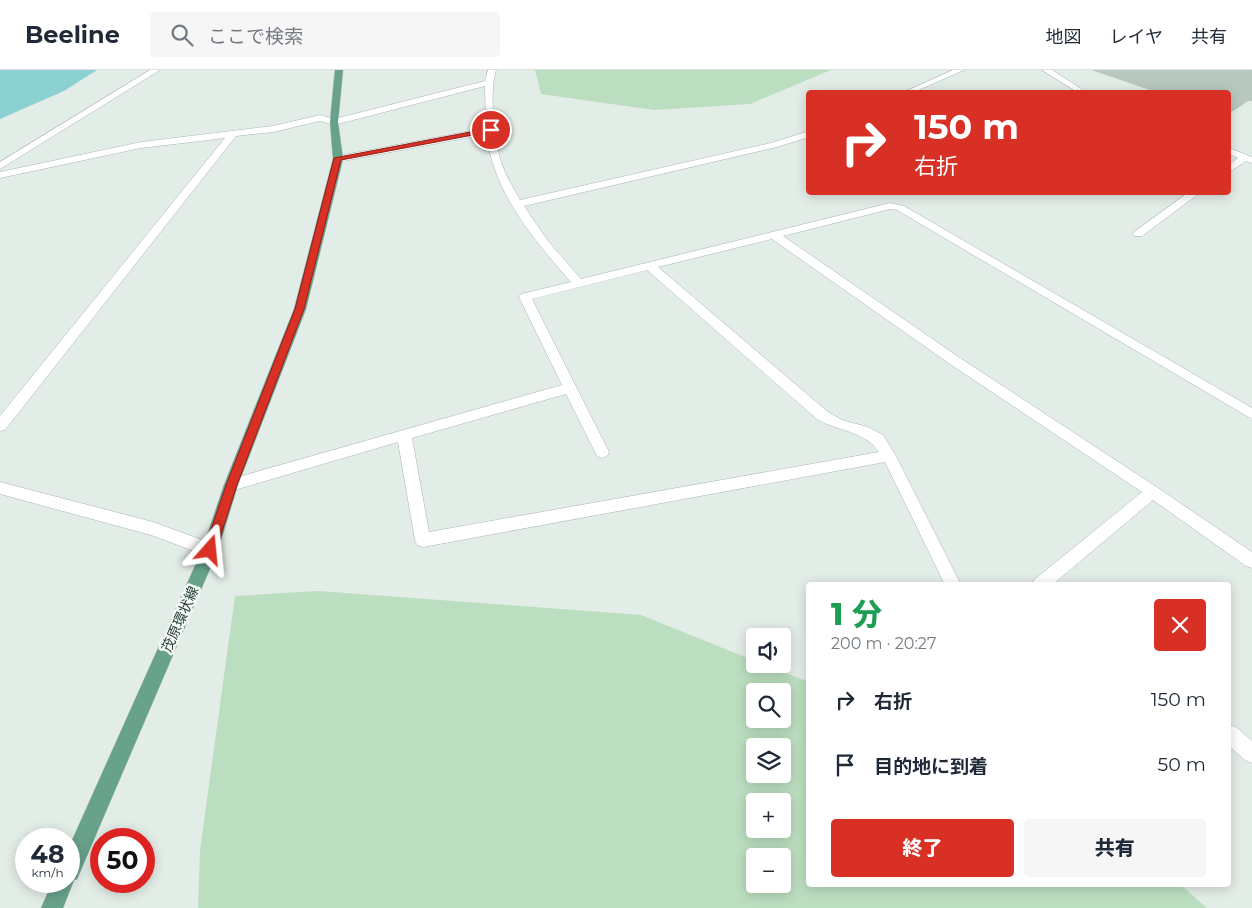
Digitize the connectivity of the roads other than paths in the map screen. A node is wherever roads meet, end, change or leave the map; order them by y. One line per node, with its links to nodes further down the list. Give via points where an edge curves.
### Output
1 (156, 70): 16 (street)
2 (339, 70): 9 (main road, 茂原環状線)
3 (492, 70): 6 (street)
4 (960, 70): 7 (street)
5 (1046, 70): 8 (street)
6 (488, 83): 9 (street); 10 (street)
7 (913, 90)
8 (1079, 90)
9 (334, 122): 11 (street, via 320,118); 14 (main road, 茂原環状線)
10 (491, 130): 14 (street); 20 (street, via 498,168)
11 (233, 134): 18 (street, via 141,145); 27 (street)
12 (806, 135): 20 (street, via 774,146)
13 (1231, 152): 15 (street)
14 (338, 158): 31 (main road, 茂原環状線, via 300,309)
15 (1249, 159): 17 (street)
16 (0, 166)
17 (1231, 168)
18 (0, 175)
19 (1192, 195): 21 (street)
20 (518, 204): 24 (street, via 553,256)
21 (1138, 234)
22 (774, 235): 23 (street); 26 (street, via 880,208 900,208); 33 (street, via 955,361)
23 (649, 266): 24 (street); 30 (street, via 823,416 878,439)
24 (578, 283): 25 (street, via 525,297)
25 (569, 388): 28 (street); 29 (street)
26 (1252, 414)
27 (0, 426)
28 (404, 436): 30 (street, via 424,540); 31 (street)
29 (602, 452)
30 (889, 456): 36 (street)
31 (232, 485): 34 (main road, 茂原環状線)
32 (0, 488): 34 (street, via 153,529)
33 (1153, 492): 35 (street); 37 (street)
34 (210, 550): 40 (main road, 茂原環状線)
35 (1252, 561)
36 (952, 582)
37 (1046, 582)
38 (1231, 736): 39 (street)
39 (1252, 753)
40 (80, 846)
41 (59, 893): 42 (main road)
42 (52, 908)

